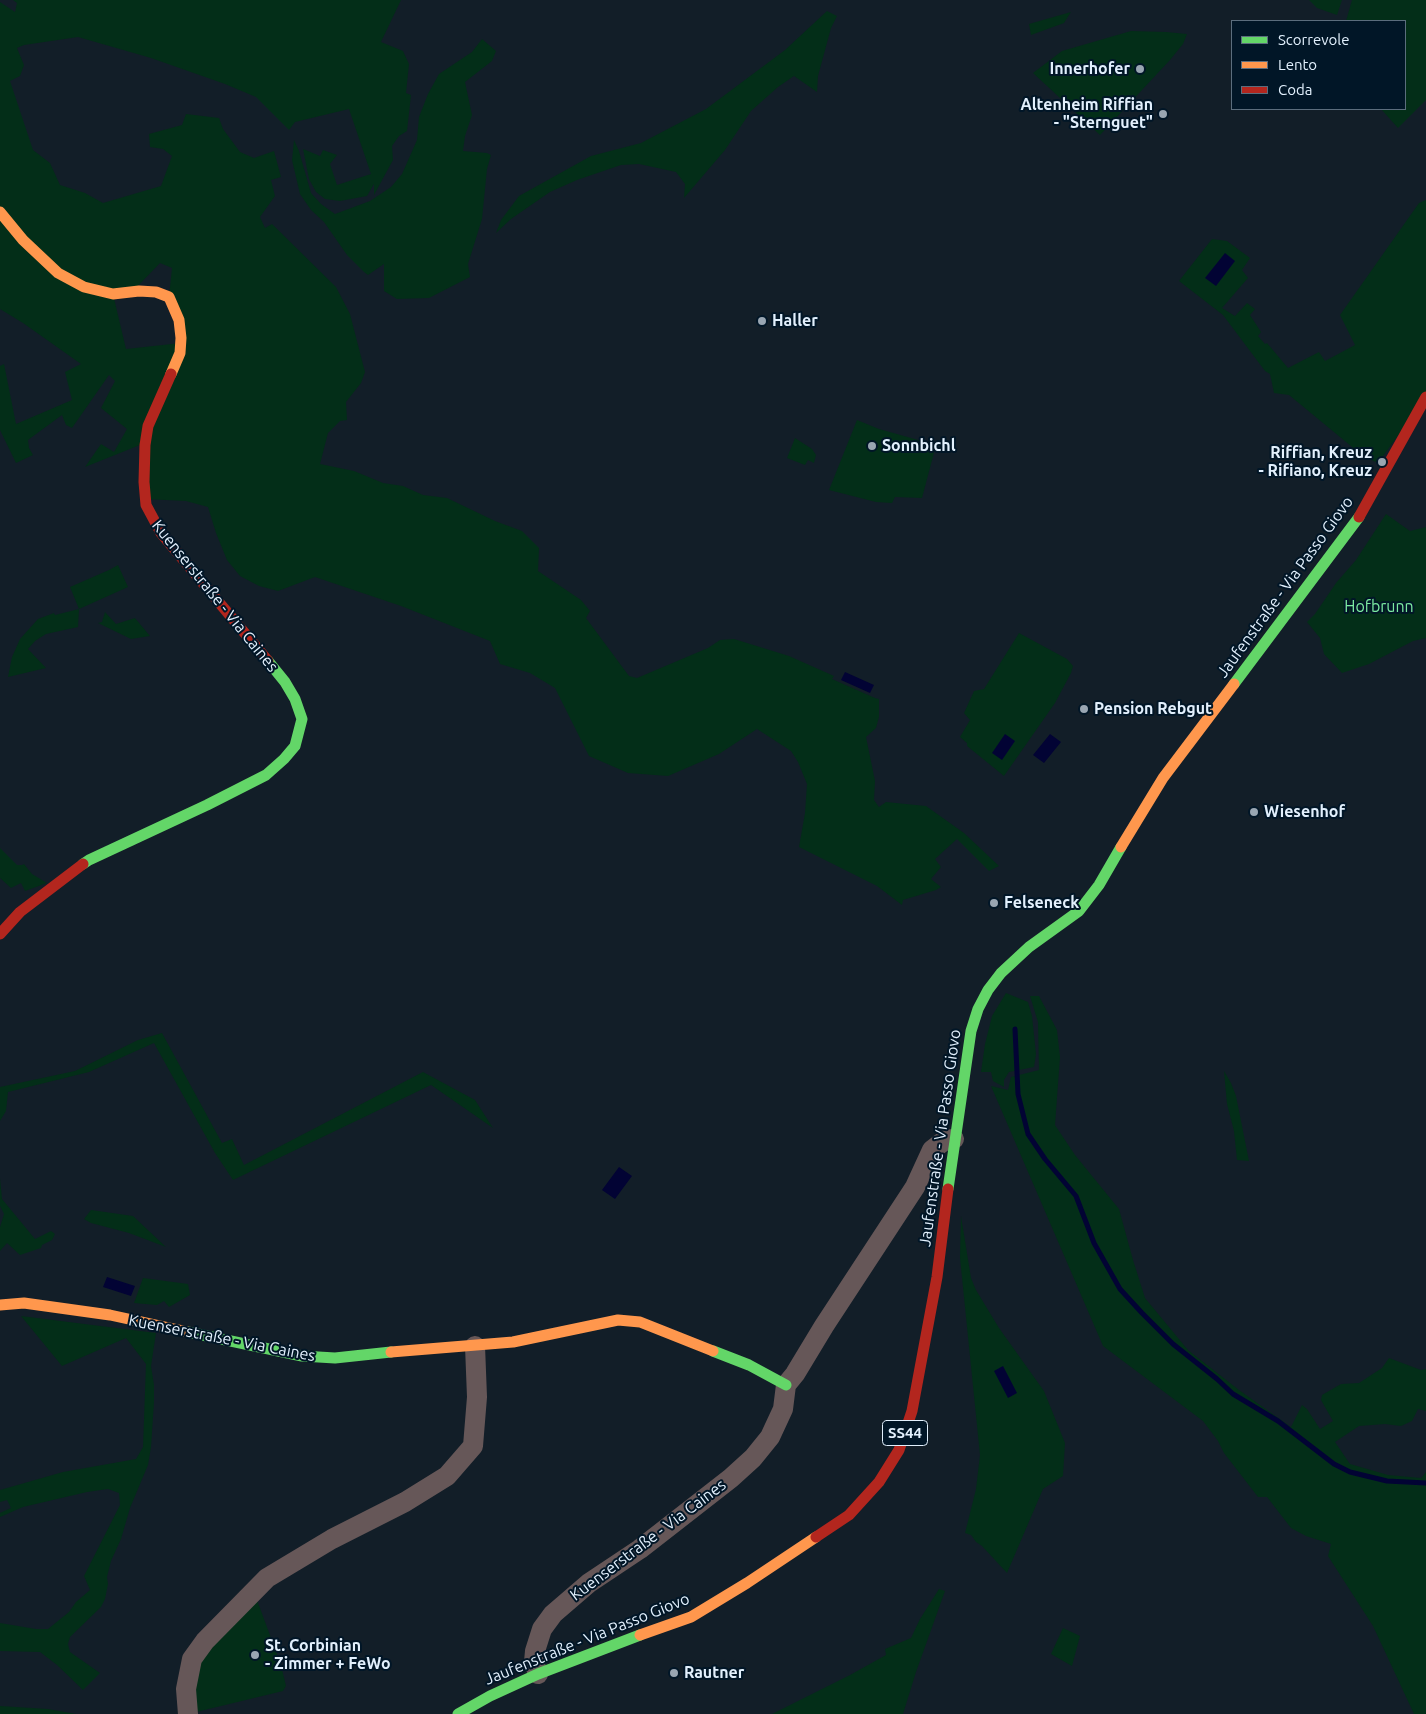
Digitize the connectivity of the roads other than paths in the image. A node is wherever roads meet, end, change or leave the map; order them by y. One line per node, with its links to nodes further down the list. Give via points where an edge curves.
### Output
1 (0, 212): 3 (street, Kuenserstraße - Via Caines, via 23,240 58,273 78,284 113,294 139,291 169,297 179,320 180,353 148,426 144,482 146,505 161,534 285,682 302,719 295,746 266,774 89,860 20,912)
2 (1426, 397): 4 (street, Jaufenstraße - Via Passo Giovo / SS44, via 1359,517 1163,778 1099,885 1079,911 1029,947 988,990 971,1031)
3 (0, 934)
4 (954, 1139): 7 (street, Kuenserstraße - Via Caines, via 945,1140 932,1150 915,1187); 8 (street, Jaufenstraße - Via Passo Giovo / SS44, via 937,1277 912,1411 899,1450 880,1482 849,1515 692,1617)
5 (0, 1305): 6 (street, Kuenserstraße - Via Caines, via 24,1303 110,1315 302,1356 335,1358)
6 (475, 1346): 7 (street, Kuenserstraße - Via Caines, via 513,1342 618,1320 640,1322 749,1365); 9 (street, via 477,1397 473,1446 448,1476 266,1578 205,1641 192,1659 186,1689)
7 (786, 1385): 8 (street, Kuenserstraße - Via Caines, via 783,1409 770,1437 753,1458 640,1550 589,1583 553,1614 542,1629 534,1651)
8 (538, 1674): 10 (street, Jaufenstraße - Via Passo Giovo / SS44)
9 (188, 1714)
10 (458, 1714)

